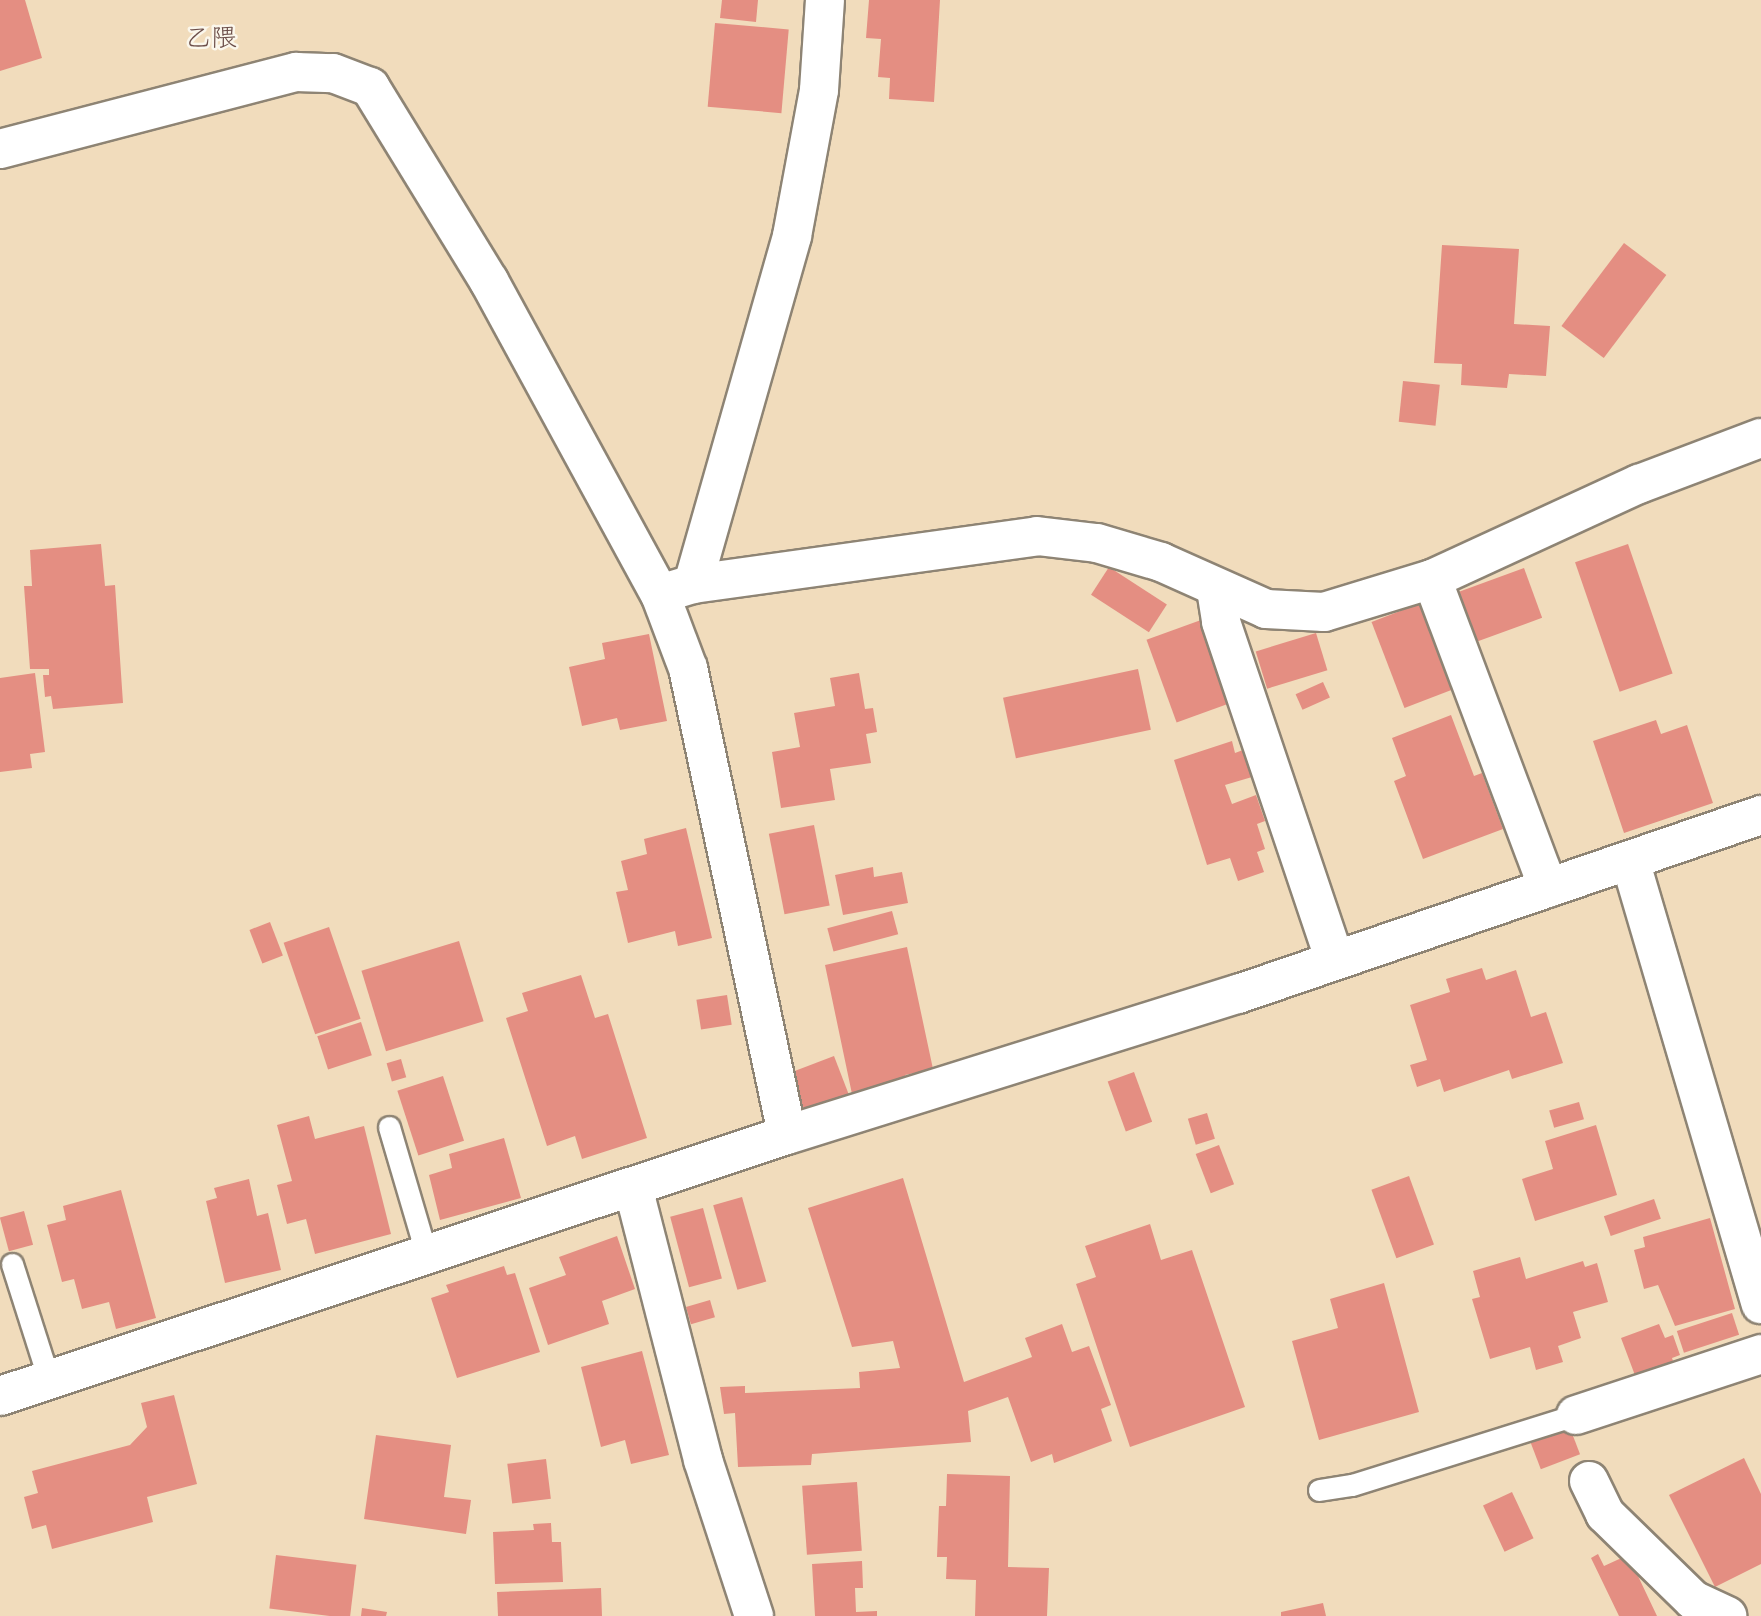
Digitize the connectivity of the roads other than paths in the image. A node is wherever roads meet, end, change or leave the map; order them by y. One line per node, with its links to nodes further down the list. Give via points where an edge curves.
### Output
1 (825, 0): 5 (street, via 819,90 792,236)
2 (0, 149): 5 (street, via 296,72 332,73 370,87)
3 (1761, 438): 4 (street, via 1639,484)
4 (1432, 579): 6 (street, via 1324,612 1266,609); 9 (street)
5 (676, 589): 6 (street, via 1037,536 1097,543 1161,562); 12 (street, via 688,668)
6 (1216, 589): 10 (street, via 1222,622)
7 (1761, 815): 8 (street)
8 (1630, 860): 9 (street); 16 (street)
9 (1548, 888): 10 (street)
10 (1335, 960): 12 (street)
11 (389, 1127): 14 (lane)
12 (787, 1135): 13 (street)
13 (633, 1188): 14 (street); 23 (street, via 703,1460)
14 (427, 1255): 18 (street)
15 (12, 1264): 18 (lane)
16 (1761, 1304)
17 (1761, 1354): 20 (street)
18 (49, 1380): 19 (street)
19 (0, 1396)
20 (1576, 1415): 22 (lane, via 1352,1485)
21 (1589, 1481): 24 (street, via 1605,1514 1693,1600)
22 (1319, 1490)
23 (754, 1616)
24 (1727, 1616)

